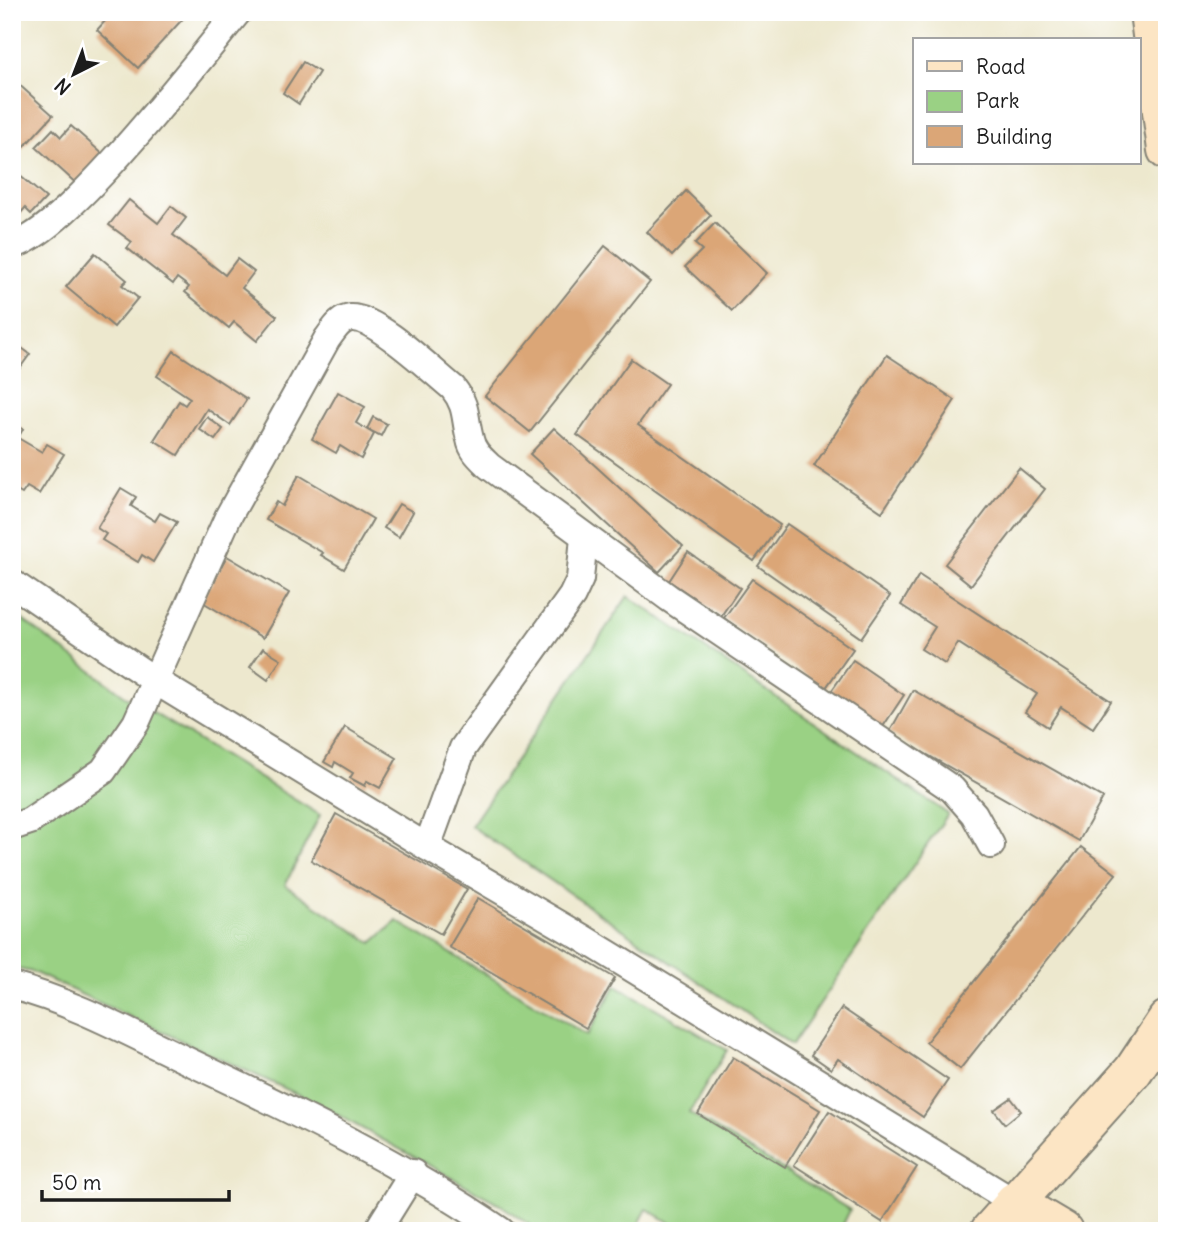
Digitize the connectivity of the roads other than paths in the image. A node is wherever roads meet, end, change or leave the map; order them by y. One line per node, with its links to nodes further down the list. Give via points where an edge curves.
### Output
1 (238, 12): 4 (street, via 93,183 54,220)
2 (1149, 12): 3 (main road)
3 (1167, 150)
4 (12, 245)
5 (584, 537): 7 (street, via 474,451 466,409 453,388 371,322 344,320 327,339 228,517); 9 (street, via 952,789 974,814); 10 (street, via 580,579 572,596 463,748)
6 (12, 583): 7 (street)
7 (157, 682): 8 (street, via 103,771 30,821); 10 (street)
8 (12, 827)
9 (991, 845)
10 (427, 847): 14 (street)
11 (12, 986): 13 (street, via 81,1010)
12 (1167, 1020): 14 (main road, via 1133,1071)
13 (413, 1173): 15 (street); 16 (street)
14 (1014, 1202): 17 (main road); 18 (main road)
15 (377, 1231)
16 (501, 1231)
17 (990, 1231)
18 (1063, 1231)

